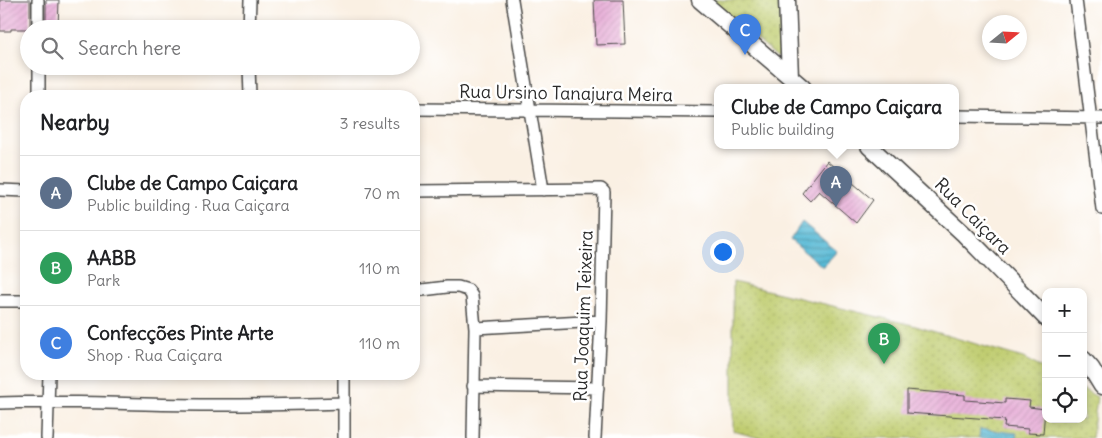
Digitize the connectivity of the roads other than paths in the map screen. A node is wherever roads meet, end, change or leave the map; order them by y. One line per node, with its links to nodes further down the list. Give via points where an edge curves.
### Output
1 (38, 0): 7 (street)
2 (250, 0): 8 (street)
3 (512, 0): 16 (street)
4 (700, 0): 11 (street)
5 (786, 0): 11 (street)
6 (1076, 0): 19 (street)
7 (38, 20)
8 (249, 20)
9 (39, 75): 13 (street)
10 (249, 75): 14 (street)
11 (790, 77): 12 (street)
12 (798, 84)
13 (39, 90)
14 (250, 90)
15 (420, 109): 16 (street, Rua Ursino Tanajura Meira)
16 (530, 110): 17 (street, Rua Ursino Tanajura Meira); 22 (street)
17 (714, 112)
18 (959, 116): 19 (street)
19 (1097, 118): 25 (street)
20 (872, 149): 29 (street, Rua Caiçara, via 964,234)
21 (0, 190): 23 (street)
22 (544, 190): 24 (street); 30 (street, Rua Joaquim Teixeira, via 602,189 604,192)
23 (20, 191)
24 (420, 191)
25 (1102, 209)
26 (420, 290): 31 (street, via 447,287 468,290 474,302)
27 (0, 301): 28 (street)
28 (20, 301)
29 (1042, 314)
30 (601, 321): 31 (street); 37 (street, Rua Joaquim Teixeira)
31 (475, 328): 35 (street)
32 (1092, 363): 36 (street)
33 (48, 380): 38 (street)
34 (344, 380): 40 (street)
35 (473, 386): 37 (street); 43 (street)
36 (1102, 386)
37 (598, 388): 44 (street, Rua Joaquim Teixeira)
38 (48, 401): 39 (street); 40 (street, via 260,405); 41 (street)
39 (0, 402)
40 (344, 403): 42 (street)
41 (47, 438)
42 (344, 438)
43 (473, 438)
44 (596, 438)

